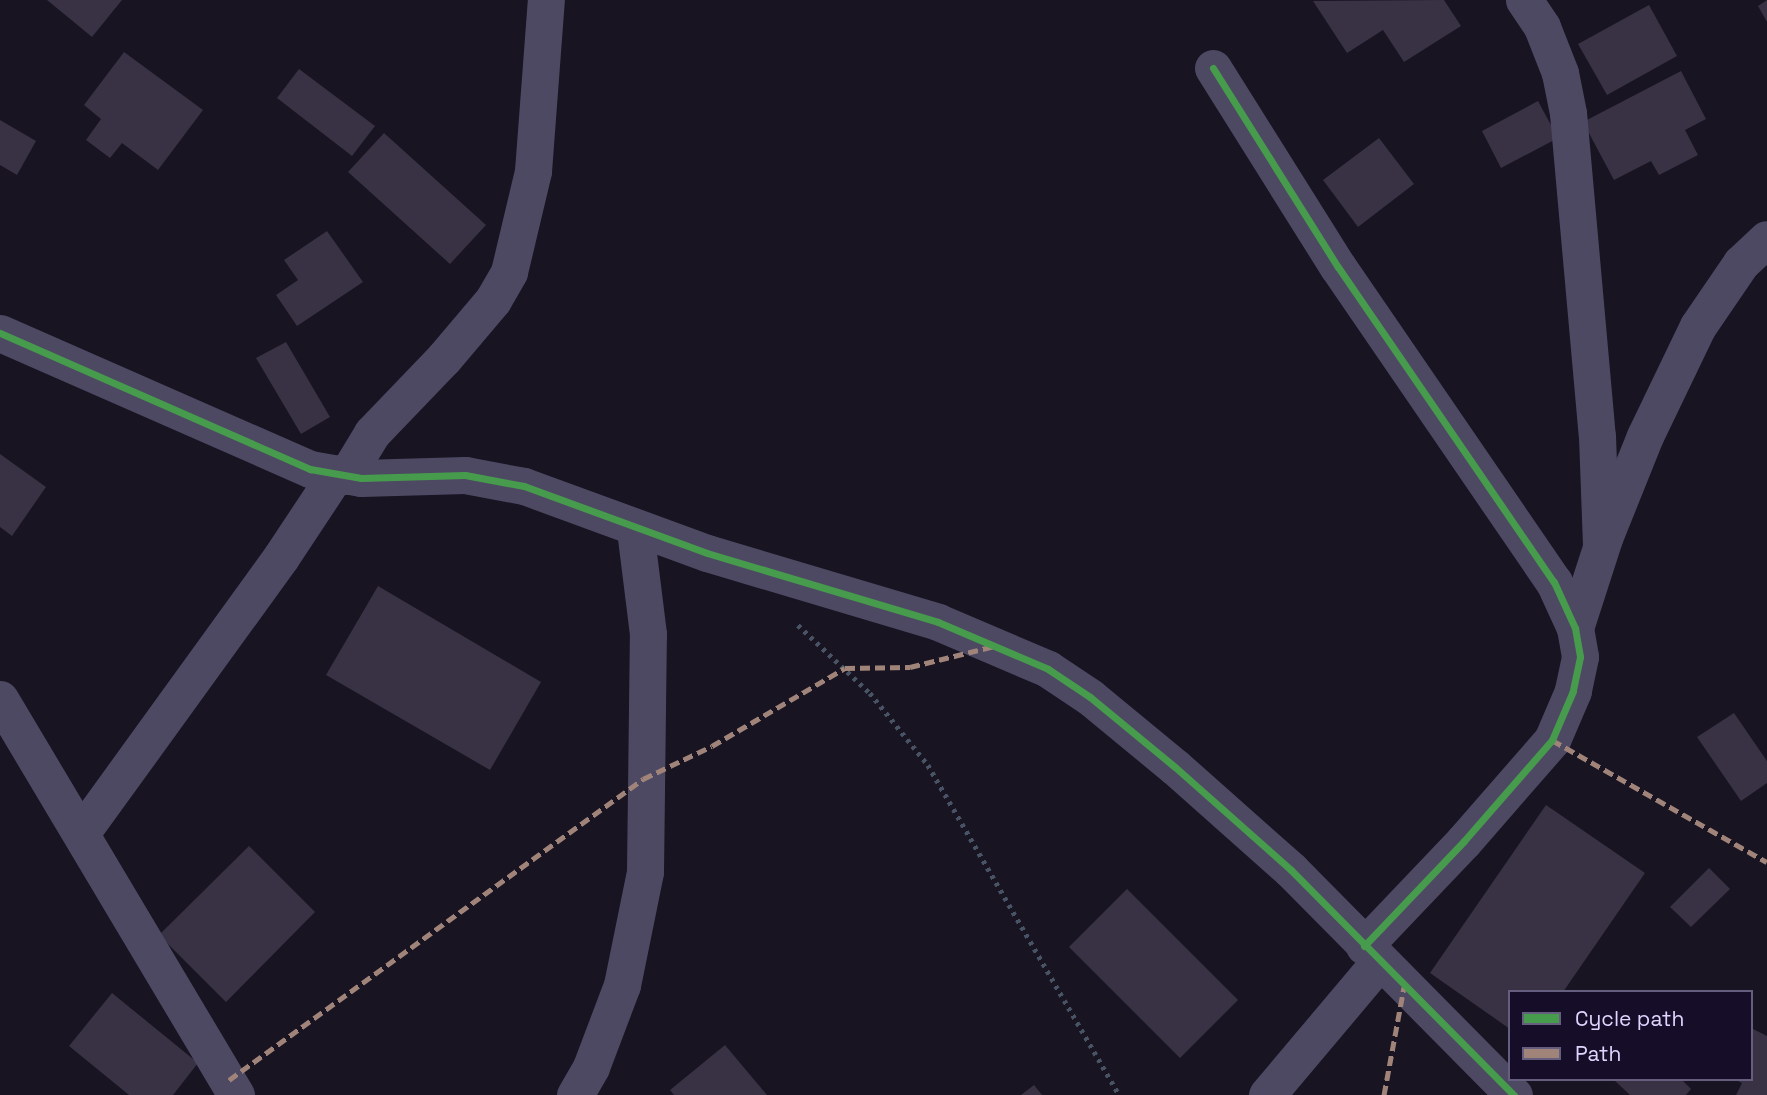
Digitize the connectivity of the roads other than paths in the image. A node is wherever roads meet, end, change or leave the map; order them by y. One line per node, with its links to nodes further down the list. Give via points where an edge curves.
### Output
1 (545, 0): 6 (street, via 533,171 509,272 493,300 372,433)
2 (1524, 0): 8 (street, via 1542,27 1560,73 1568,113 1597,436)
3 (1213, 68): 9 (street, via 1338,267 1554,582)
4 (1767, 239): 8 (street, via 1741,263 1698,326 1645,436)
5 (0, 334): 6 (street, via 237,440 310,469)
6 (341, 475): 7 (street, via 412,479 465,475 524,486); 11 (street)
7 (635, 529): 12 (street, via 938,622 1048,669 1090,697 1184,775 1291,870); 14 (street, via 648,634 645,872 622,985 591,1067)
8 (1601, 546): 9 (street)
9 (1575, 628): 12 (street, via 1580,657 1552,740)
10 (0, 699): 11 (street)
11 (82, 832): 13 (street)
12 (1371, 954): 15 (street); 16 (street)
13 (236, 1095)
14 (575, 1095)
15 (1267, 1095)
16 (1514, 1095)

